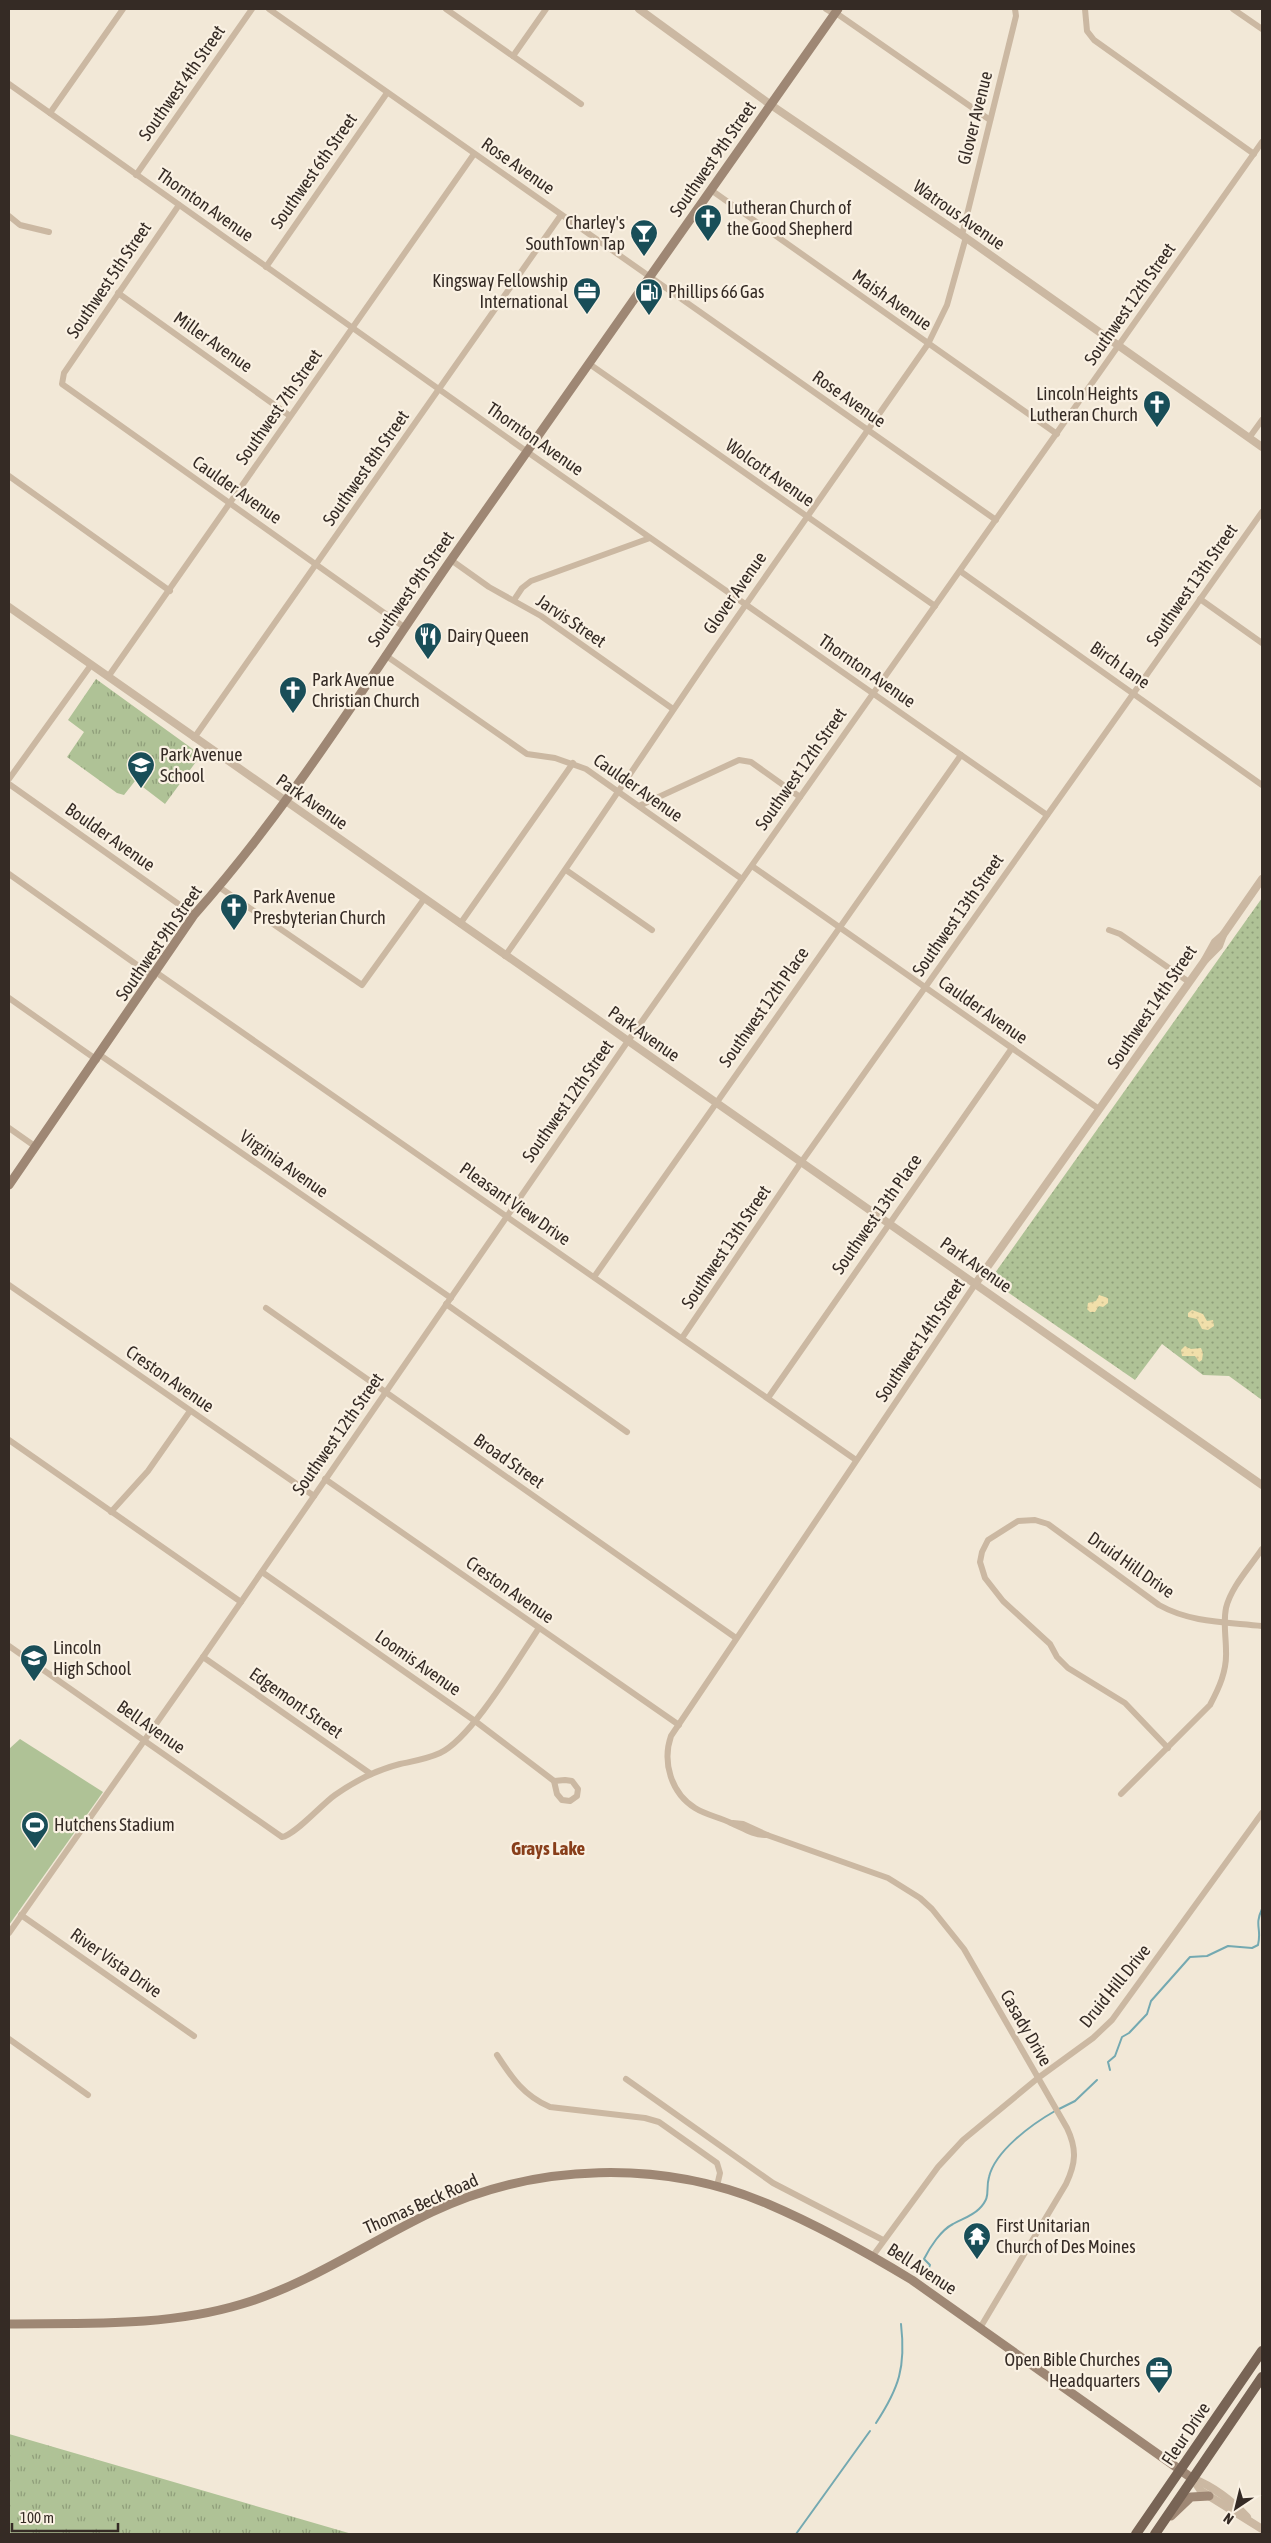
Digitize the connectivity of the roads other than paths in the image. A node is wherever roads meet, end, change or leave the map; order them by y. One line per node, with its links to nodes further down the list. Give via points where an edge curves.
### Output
1 (123, 9): 18 (street)
2 (252, 9): 22 (street, Southwest 4th Street)
3 (269, 9): 15 (street, Rose Avenue)
4 (446, 9): 13 (street)
5 (546, 9): 13 (street)
6 (639, 9): 17 (street, Watrous Avenue)
7 (826, 9): 11 (street)
8 (1015, 9): 19 (street, Glover Avenue, via 1016,16)
9 (1085, 9): 20 (street, via 1087,30 1103,48)
10 (1233, 9): 12 (street)
11 (836, 12): 17 (main road, Southwest 9th Street); 19 (street)
12 (1262, 29)
13 (513, 56): 16 (street)
14 (9, 84): 18 (street, Thornton Avenue)
15 (387, 93): 21 (street, Rose Avenue); 29 (street, Southwest 6th Street)
16 (581, 104)
17 (771, 104): 23 (main road, Southwest 9th Street); 28 (street, Watrous Avenue)
18 (50, 113): 22 (street, Thornton Avenue)
19 (990, 120): 28 (street, Glover Avenue)
20 (1259, 148): 34 (street, Southwest 12th Street)
21 (474, 154): 26 (street, Rose Avenue); 32 (street, Southwest 7th Street)
22 (136, 175): 24 (street, Thornton Avenue)
23 (711, 190): 30 (main road, Southwest 9th Street); 33 (street, Maish Avenue)
24 (179, 205): 29 (street, Thornton Avenue); 31 (street, Southwest 5th Street)
25 (9, 216): 27 (street, via 20,225)
26 (561, 216): 30 (street, Rose Avenue); 37 (street, Southwest 8th Street)
27 (49, 232)
28 (964, 236): 33 (street, Glover Avenue, via 947,305); 34 (street, Watrous Avenue)
29 (266, 267): 32 (street, Thornton Avenue)
30 (649, 277): 35 (main road, Southwest 9th Street); 40 (street, Rose Avenue)
31 (118, 293): 36 (street, Southwest 5th Street); 38 (street, Miller Avenue)
32 (353, 328): 37 (street, Thornton Avenue); 38 (street, Southwest 7th Street)
33 (928, 344): 40 (street, Glover Avenue); 41 (street, Maish Avenue)
34 (1119, 346): 41 (street, Southwest 12th Street); 42 (street, Watrous Avenue)
35 (588, 363): 44 (main road, Southwest 9th Street); 48 (street, Wolcott Avenue)
36 (64, 373): 46 (street, Caulder Avenue, via 61,380 65,386)
37 (439, 390): 44 (street, Thornton Avenue); 52 (street, Southwest 8th Street)
38 (290, 416): 46 (street, Southwest 7th Street)
39 (1262, 420): 42 (street)
40 (868, 430): 48 (street, Glover Avenue); 49 (street, Rose Avenue)
41 (1057, 434): 49 (street, Southwest 12th Street)
42 (1249, 438): 43 (street, Watrous Avenue)
43 (1262, 447)
44 (526, 451): 50 (street, Thornton Avenue); 51 (main road, Southwest 9th Street)
45 (9, 476): 54 (street)
46 (230, 502): 52 (street, Caulder Avenue); 54 (street, Southwest 7th Street)
47 (1262, 512): 55 (street, Southwest 13th Street)
48 (806, 516): 57 (street, Glover Avenue); 58 (street, Wolcott Avenue)
49 (996, 520): 53 (street, Southwest 12th Street)
50 (650, 538): 56 (street, via 531,581); 57 (street, Thornton Avenue)
51 (451, 560): 56 (street, Jarvis Street); 60 (main road, Southwest 9th Street)
52 (316, 564): 60 (street, Caulder Avenue); 68 (street, Southwest 8th Street)
53 (960, 571): 58 (street, Southwest 12th Street); 65 (street, Birch Lane)
54 (170, 591): 64 (street, Southwest 7th Street)
55 (1200, 599): 61 (street); 65 (street, Southwest 13th Street)
56 (514, 600): 67 (street, Jarvis Street)
57 (746, 604): 66 (street, Thornton Avenue); 67 (street, Glover Avenue)
58 (935, 606): 66 (street, Southwest 12th Street)
59 (10, 609): 63 (street, Park Avenue)
60 (404, 627): 62 (main road, Southwest 9th Street)
61 (1262, 643)
62 (385, 655): 70 (street, Caulder Avenue, via 527,754); 76 (main road, Southwest 9th Street)
63 (91, 665): 64 (street, Park Avenue); 71 (street)
64 (108, 677): 68 (street, Park Avenue)
65 (1134, 693): 73 (street, Birch Lane); 78 (street, Southwest 13th Street)
66 (873, 694): 69 (street, Thornton Avenue); 75 (street, Southwest 12th Street)
67 (673, 709): 74 (street, Glover Avenue)
68 (194, 738): 76 (street, Park Avenue)
69 (961, 755): 78 (street, Thornton Avenue); 88 (street, Southwest 12th Place)
70 (573, 763): 74 (street, Caulder Avenue); 87 (street)
71 (9, 779)
72 (9, 784): 86 (street, Boulder Avenue)
73 (1262, 785)
74 (619, 792): 77 (street, Caulder Avenue); 80 (street, Glover Avenue)
75 (800, 797): 77 (street, via 751,762 739,760); 79 (street, Southwest 12th Street)
76 (284, 802): 84 (main road, Southwest 9th Street); 85 (street, Park Avenue)
77 (639, 806): 82 (street, Caulder Avenue)
78 (1047, 816): 94 (street, Southwest 13th Street)
79 (752, 866): 82 (street, Southwest 12th Street); 88 (street, Caulder Avenue)
80 (566, 870): 89 (street); 91 (street, Glover Avenue)
81 (9, 874): 92 (street, Pleasant View Drive)
82 (742, 879): 96 (street, Southwest 12th Street)
83 (1262, 879): 93 (street, Southwest 14th Street)
84 (219, 887): 85 (street, via 360,984 364,983); 86 (main road, Southwest 9th Street)
85 (424, 899): 87 (street, Park Avenue)
86 (194, 915): 92 (main road, Southwest 9th Street)
87 (460, 924): 91 (street, Park Avenue)
88 (839, 927): 94 (street, Caulder Avenue); 99 (street, Southwest 12th Place)
89 (652, 930)
90 (1109, 930): 93 (street, via 1120,934)
91 (505, 956): 96 (street, Park Avenue)
92 (155, 975): 98 (main road, Southwest 9th Street); 105 (street, Pleasant View Drive)
93 (1189, 982): 100 (street, Southwest 14th Street)
94 (926, 988): 97 (street, Caulder Avenue); 103 (street, Southwest 13th Street)
95 (9, 998): 98 (street, Virginia Avenue)
96 (628, 1041): 99 (street, Park Avenue); 105 (street, Southwest 12th Street)
97 (1012, 1048): 100 (street, Caulder Avenue); 106 (street, Southwest 13th Place)
98 (98, 1058): 102 (main road, Southwest 9th Street); 110 (street, Virginia Avenue)
99 (715, 1102): 103 (street, Park Avenue); 107 (street, Southwest 12th Place)
100 (1099, 1109): 108 (street, Southwest 14th Street)
101 (9, 1128): 102 (street)
102 (36, 1147): 104 (main road, Southwest 9th Street)
103 (802, 1162): 106 (street, Park Avenue); 112 (street, Southwest 13th Street)
104 (9, 1185)
105 (507, 1216): 107 (street, Pleasant View Drive); 110 (street, Southwest 12th Street)
106 (889, 1223): 108 (street, Park Avenue); 114 (street, Southwest 13th Place)
107 (594, 1277): 112 (street, Pleasant View Drive)
108 (976, 1283): 118 (street, Southwest 14th Street); 120 (street, Park Avenue)
109 (9, 1285): 115 (street, Creston Avenue)
110 (448, 1301): 113 (street, Southwest 12th Street); 116 (street, Virginia Avenue)
111 (266, 1308): 113 (street, Broad Street)
112 (682, 1338): 114 (street, Pleasant View Drive)
113 (385, 1393): 119 (street, Southwest 12th Street); 129 (street, Broad Street)
114 (768, 1398): 118 (street, Pleasant View Drive)
115 (190, 1411): 121 (street, Creston Avenue); 122 (street, via 148,1471)
116 (627, 1432)
117 (9, 1440): 122 (street)
118 (856, 1460): 129 (street, Southwest 14th Street)
119 (326, 1479): 121 (street, Southwest 12th Street); 128 (street, Creston Avenue)
120 (1262, 1485)
121 (314, 1496): 124 (street, Southwest 12th Street)
122 (111, 1512): 125 (street)
123 (1262, 1549): 126 (street, via 1232,1592)
124 (262, 1572): 125 (street, Southwest 12th Street); 132 (street, Loomis Avenue)
125 (241, 1602): 131 (street, Southwest 12th Street)
126 (1224, 1622): 127 (street, Druid Hill Drive); 135 (street, via 1226,1660 1219,1688 1204,1713); 135 (street, Druid Hill Drive, via 1175,1614 1048,1524 1035,1520 1018,1521 984,1546 980,1562 985,1578 1003,1600 1050,1644 1068,1668 1125,1703)
127 (1262, 1626)
128 (539, 1628): 132 (street); 133 (street, Creston Avenue)
129 (736, 1638): 133 (street, Southwest 14th Street)
130 (9, 1646): 134 (street, Bell Avenue)
131 (203, 1657): 134 (street, Southwest 12th Street); 136 (street, Edgemont Street)
132 (475, 1721): 136 (street, via 464,1736 442,1752 425,1760); 137 (street, Loomis Avenue)
133 (678, 1724): 145 (street, Casady Drive, via 667,1748 669,1772 685,1801 694,1808 732,1823 890,1879 932,1909 964,1949)
134 (144, 1742): 136 (street, Bell Avenue, via 282,1836 290,1835 334,1795); 140 (street, Southwest 12th Street)
135 (1168, 1748): 138 (street)
136 (371, 1774)
137 (554, 1781)
138 (1121, 1794)
139 (1262, 1813): 145 (street, Druid Hill Drive, via 1112,2020 1072,2055)
140 (21, 1915): 141 (street, Southwest 12th Street); 142 (street, River Vista Drive)
141 (9, 1933)
142 (194, 2036)
143 (9, 2039): 147 (street)
144 (496, 2055): 148 (street, via 515,2083 538,2102 550,2107 659,2122 717,2163 720,2173)
145 (1038, 2078): 149 (street, Druid Hill Drive, via 963,2140 938,2167); 152 (street, Casady Drive, via 1061,2116 1075,2148 1073,2168)
146 (626, 2079): 149 (street, Bell Avenue, via 773,2183)
147 (88, 2095)
148 (716, 2186): 150 (main road, Thomas Beck Road, via 767,2204); 151 (main road, Thomas Beck Road, via 657,2176 591,2173 510,2184 433,2212 285,2287 242,2304 158,2321)
149 (883, 2240): 150 (street, Bell Avenue)
150 (872, 2256): 152 (main road, Bell Avenue)
151 (9, 2324)
152 (980, 2328): 155 (main road, Bell Avenue)
153 (1262, 2351): 155 (main road, Fleur Drive)
154 (1262, 2377): 156 (main road, Fleur Drive)
155 (1181, 2470): 156 (main road, Bell Avenue); 161 (main road, Fleur Drive)
156 (1193, 2479): 157 (street, Bell Avenue); 158 (street, Bell Avenue, via 1205,2483 1235,2504); 160 (main road, Fleur Drive)
157 (1209, 2496): 158 (street, Bell Avenue); 160 (main road, via 1186,2500)
158 (1252, 2522): 159 (street, Bell Avenue)
159 (1262, 2529)
160 (1156, 2533)
161 (1136, 2534)

